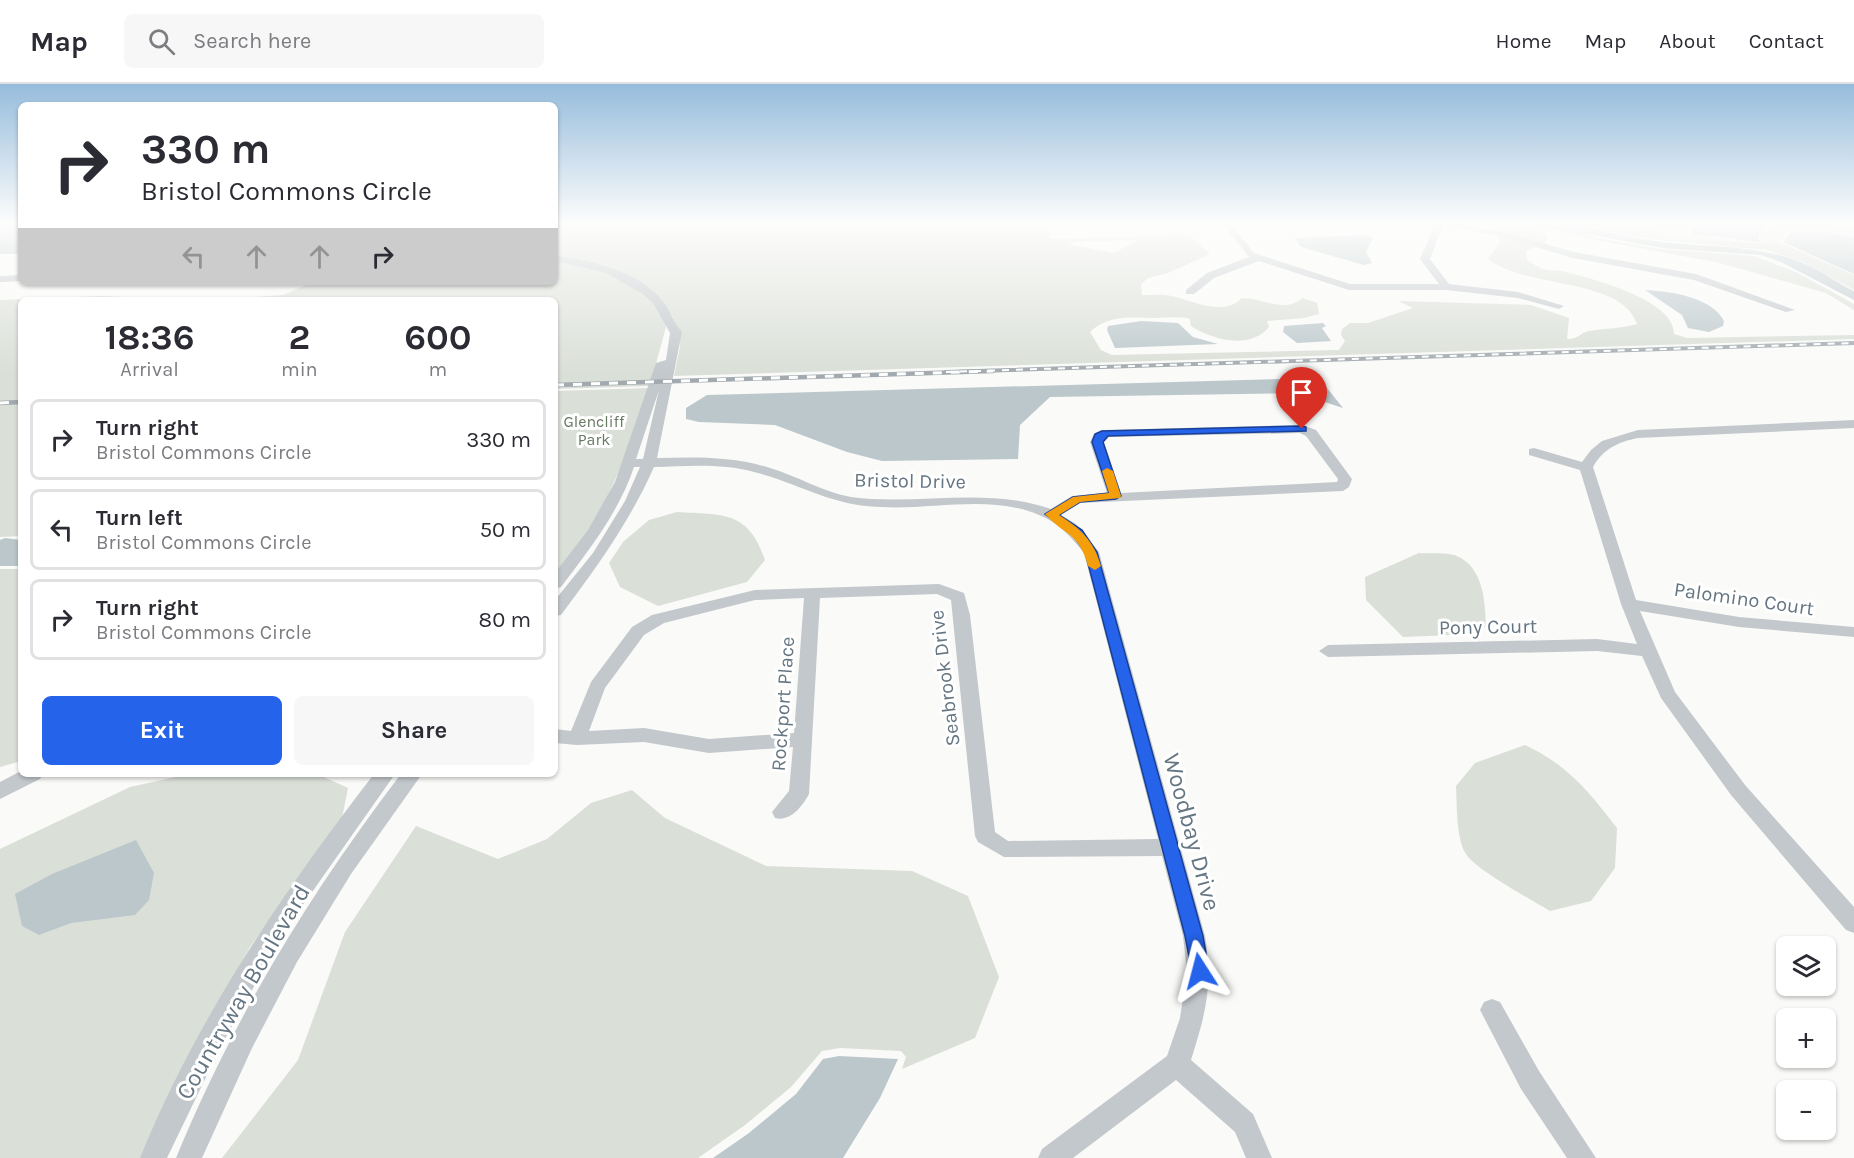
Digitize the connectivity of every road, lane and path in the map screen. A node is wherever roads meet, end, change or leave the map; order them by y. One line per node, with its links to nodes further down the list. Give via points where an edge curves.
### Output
1 (614, 274): 12 (street, via 648,292 662,308)
2 (1216, 274): 9 (street, via 1194,285)
3 (1305, 274): 8 (street, via 1355,291)
4 (1436, 274): 8 (street)
5 (1680, 274): 11 (street)
6 (18, 278): 7 (street)
7 (0, 279)
8 (1446, 287): 10 (street, via 1518,295)
9 (1190, 292)
10 (1559, 306)
11 (1790, 310)
12 (670, 328): 15 (street); 16 (street, via 676,332 676,348)
13 (1854, 424): 17 (street, via 1638,434 1611,440 1593,453)
14 (1534, 452): 17 (street)
15 (629, 463): 16 (street, Bristol Drive); 20 (street, via 595,531)
16 (649, 463): 19 (street, Bristol Drive, via 737,464 854,502 999,502); 23 (street, via 615,530)
17 (1586, 467): 22 (street)
18 (1116, 496): 18 (street, via 1338,488 1345,479 1311,433 1302,429 1106,433 1097,442); 19 (street, via 1077,499)
19 (1051, 514): 37 (street, Woodbay Drive, via 1077,532 1091,552)
20 (558, 580)
21 (812, 592): 28 (street, Seabrook Drive, via 755,595 658,619 638,631 597,686); 29 (street, Rockport Place); 37 (street, Seabrook Drive, via 939,589 958,597 985,836 1004,849)
22 (1629, 604): 24 (street, Palomino Court, via 1739,622); 26 (street)
23 (558, 607)
24 (1854, 632)
25 (1328, 651): 26 (street, Pony Court, via 1597,645)
26 (1649, 651): 38 (street, via 1667,694 1738,790)
27 (558, 736): 28 (street)
28 (578, 738): 29 (street, via 644,735 709,746)
29 (804, 739): 35 (street, Rockport Place, via 800,794)
30 (27, 777): 34 (street)
31 (384, 777): 41 (street, Countryway Boulevard, via 277,925 197,1066)
32 (403, 777): 36 (street)
33 (410, 777): 36 (street, Countryway Boulevard)
34 (0, 791)
35 (782, 812)
36 (372, 827): 42 (street, Countryway Boulevard, via 305,926 250,1028)
37 (1170, 847): 40 (street, Woodbay Drive, via 1200,971 1192,1018)
38 (1850, 914)
39 (1492, 1010): 45 (street, via 1530,1080)
40 (1177, 1064): 43 (street); 44 (street, via 1244,1123)
41 (153, 1158)
42 (189, 1158)
43 (1051, 1158)
44 (1259, 1158)
45 (1583, 1158)

